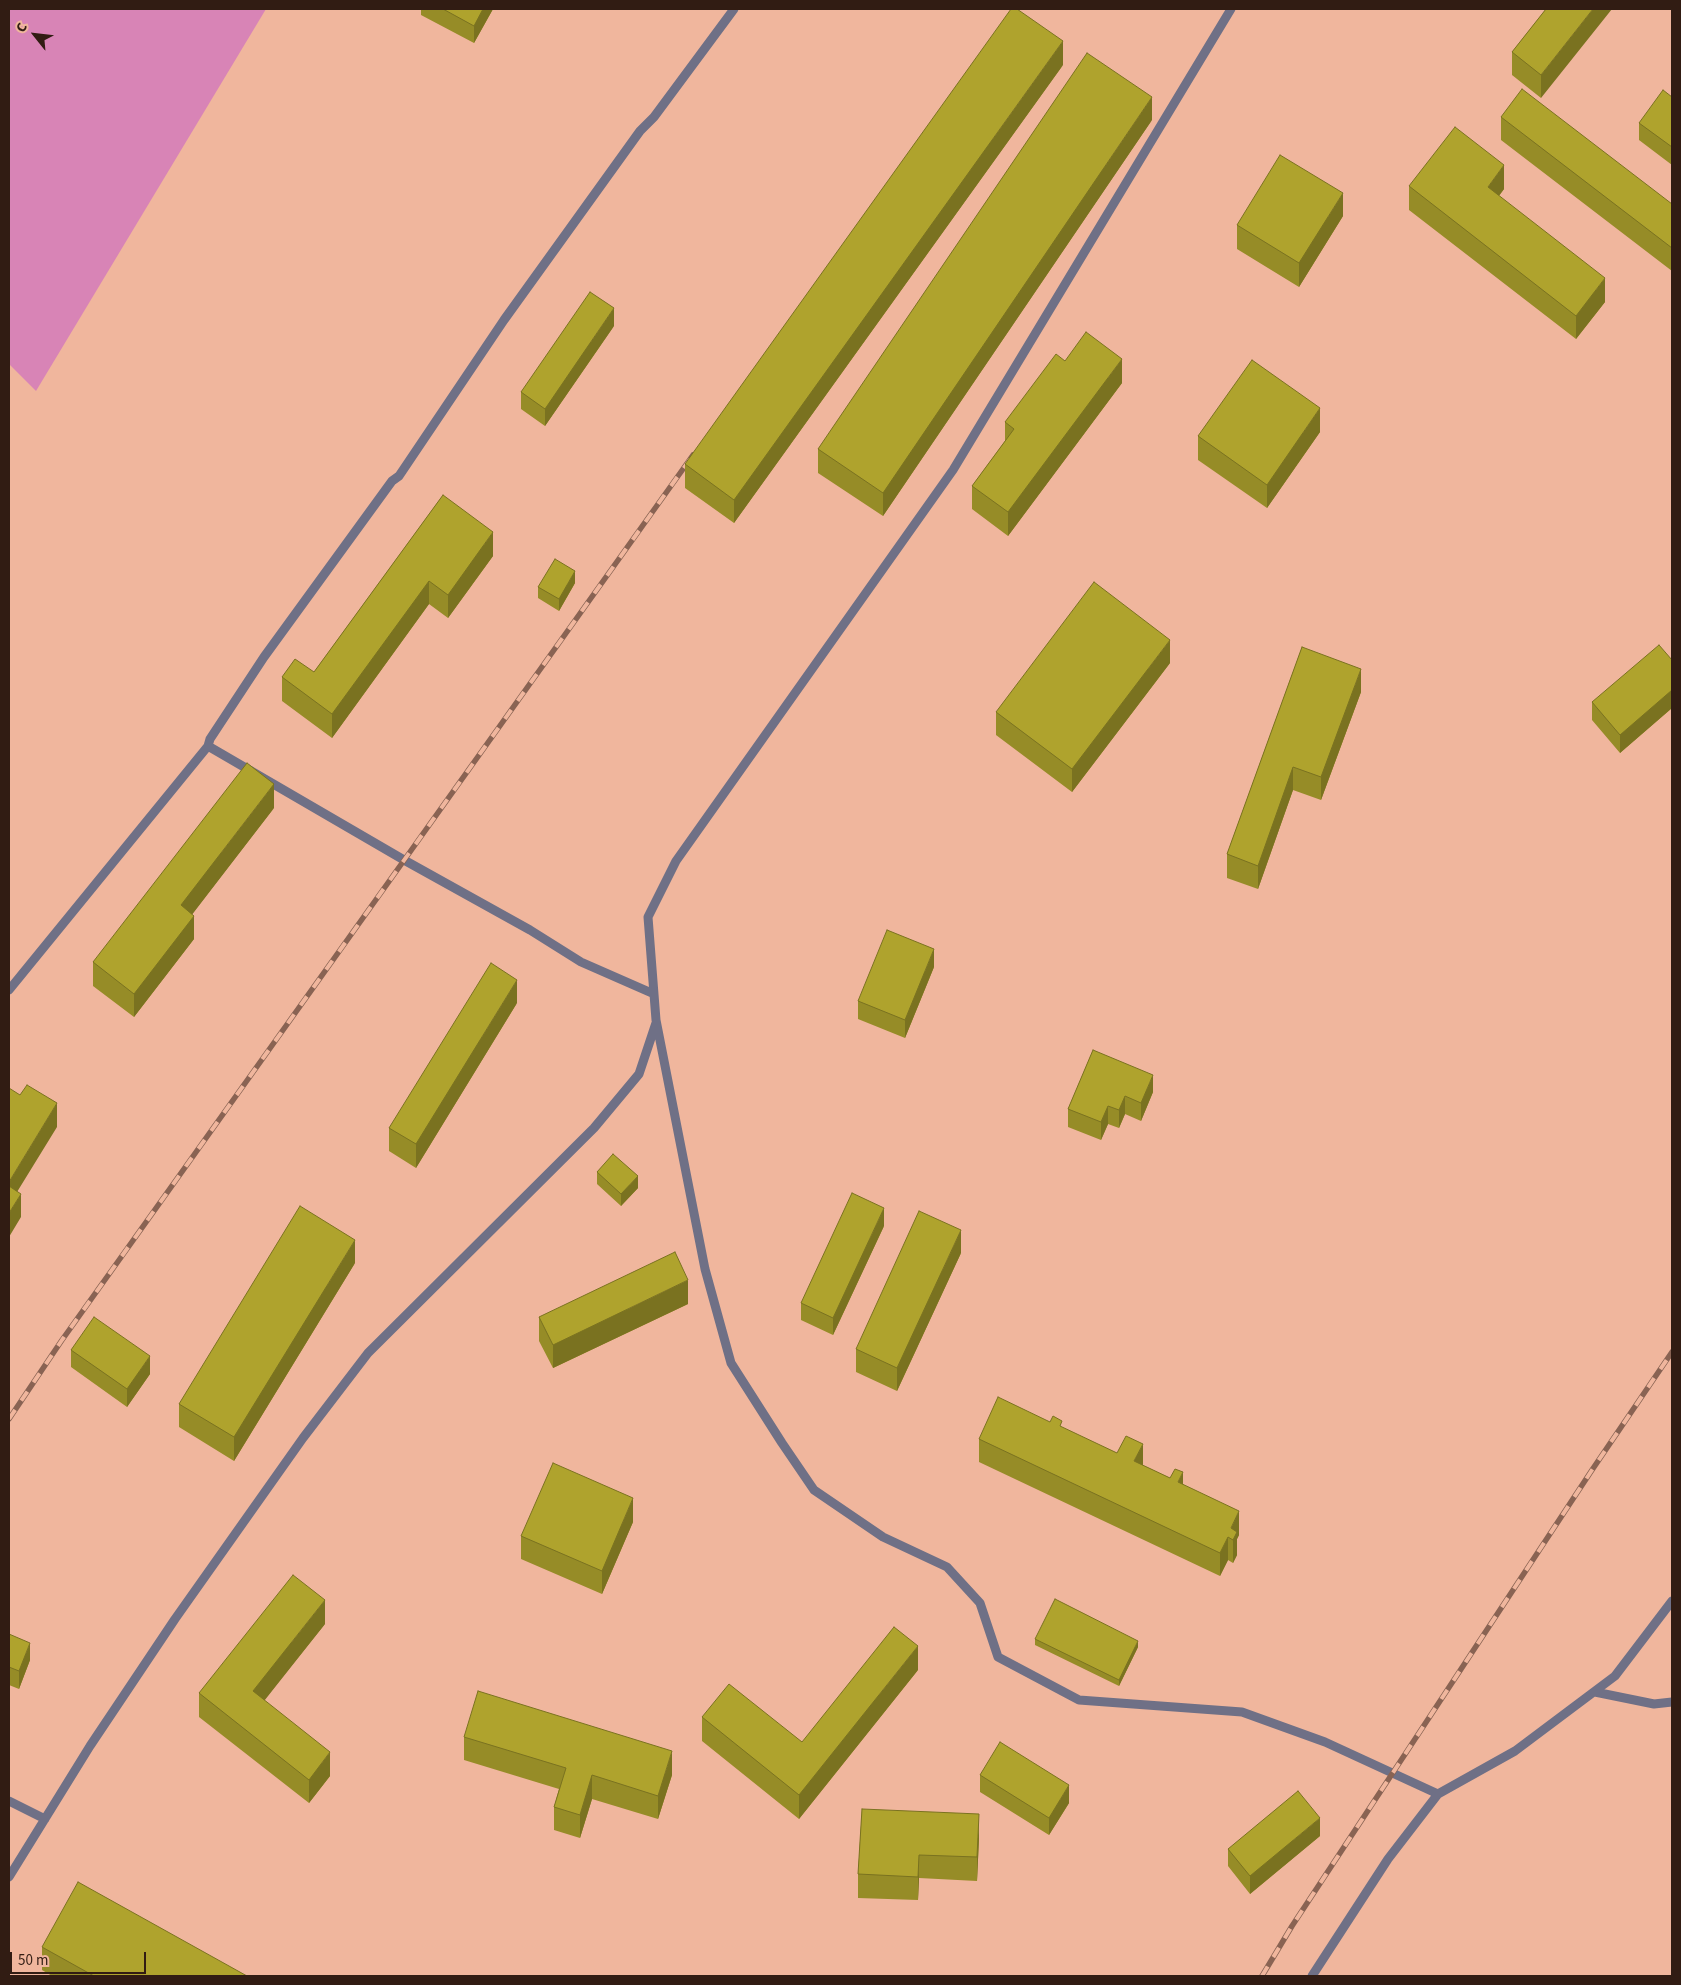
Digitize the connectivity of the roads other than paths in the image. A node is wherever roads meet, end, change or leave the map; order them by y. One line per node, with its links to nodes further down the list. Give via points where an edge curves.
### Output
1 (734, 9): 3 (lane, via 654,117 634,138 504,320 399,476 392,481 264,657)
2 (1231, 9): 5 (lane, via 953,470 676,861 648,917)
3 (208, 746): 4 (lane); 5 (lane, via 581,962)
4 (9, 990)
5 (654, 994): 6 (lane)
6 (656, 1020): 10 (lane, via 705,1269 731,1363 814,1490 883,1536 947,1567 980,1603 998,1657 1079,1700 1242,1712 1325,1742); 12 (lane, via 639,1074 600,1121 356,1368 175,1619)
7 (1672, 1601): 8 (lane, via 1615,1676)
8 (1595, 1692): 9 (lane, via 1654,1704); 10 (lane, via 1515,1751)
9 (1672, 1702)
10 (1438, 1794): 14 (lane, via 1388,1859)
11 (9, 1801): 12 (lane)
12 (45, 1819): 13 (lane)
13 (9, 1877)
14 (1312, 1976)

